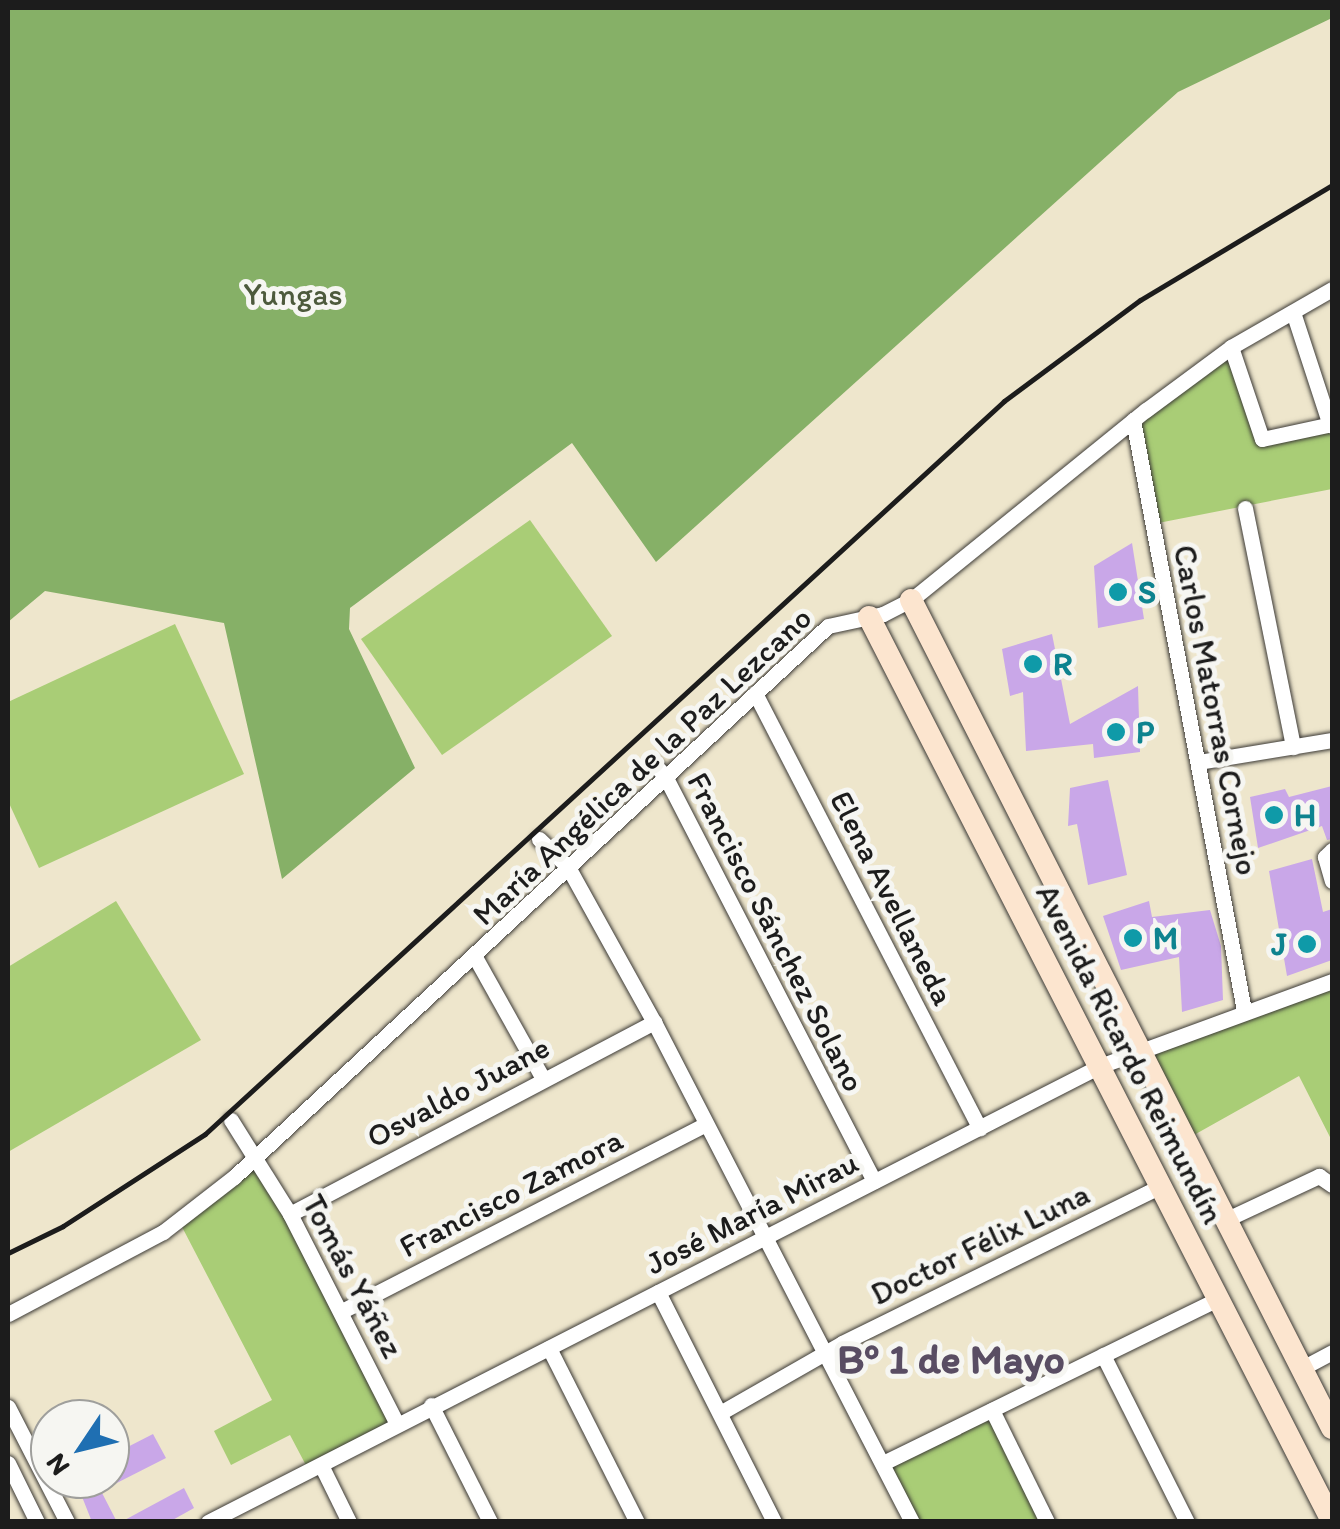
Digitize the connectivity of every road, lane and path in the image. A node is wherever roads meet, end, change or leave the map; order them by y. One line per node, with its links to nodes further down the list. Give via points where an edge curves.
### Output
1 (1332, 289): 2 (street, María Angélica de la Paz Lezcano)
2 (1293, 312): 3 (street, María Angélica de la Paz Lezcano); 5 (street)
3 (1231, 347): 4 (street, María Angélica de la Paz Lezcano); 5 (street, via 1262,439)
4 (1133, 420): 7 (street, María Angélica de la Paz Lezcano); 12 (street, Carlos Matorras Cornejo)
5 (1331, 425)
6 (1245, 508): 11 (street)
7 (911, 600): 8 (street, María Angélica de la Paz Lezcano); 23 (street, Avenida Ricardo Reimundín)
8 (869, 617): 9 (street, María Angélica de la Paz Lezcano, via 828,626); 24 (street, Avenida Ricardo Reimundín)
9 (755, 692): 14 (street, María Angélica de la Paz Lezcano); 28 (street, Elena Avellaneda)
10 (1332, 740): 11 (street)
11 (1293, 747): 12 (street)
12 (1199, 762): 21 (street, Carlos Matorras Cornejo)
13 (652, 763): 14 (street, Francisco Sánchez Solano)
14 (665, 776): 17 (street, María Angélica de la Paz Lezcano); 30 (street, Francisco Sánchez Solano)
15 (539, 839): 17 (street)
16 (1332, 850): 18 (street, via 1324,857)
17 (568, 867): 19 (street, María Angélica de la Paz Lezcano); 22 (street)
18 (1332, 879)
19 (475, 957): 25 (street); 29 (street, María Angélica de la Paz Lezcano)
20 (1332, 981): 21 (street, José María Mirau)
21 (1244, 1010): 23 (street, José María Mirau)
22 (654, 1022): 25 (street, Osvaldo Juane); 27 (street)
23 (1138, 1048): 24 (street, José María Mirau); 34 (street, Avenida Ricardo Reimundín)
24 (1100, 1066): 28 (street, José María Mirau); 32 (street, Avenida Ricardo Reimundín)
25 (542, 1078): 33 (street, Osvaldo Juane)
26 (231, 1120): 29 (street, Tomás Yáñez)
27 (706, 1124): 35 (street); 38 (street, Francisco Zamora)
28 (980, 1128): 30 (street, José María Mirau)
29 (256, 1156): 33 (street, Tomás Yáñez); 39 (street, María Angélica de la Paz Lezcano, via 164,1232)
30 (874, 1181): 35 (street, José María Mirau)
31 (1332, 1185): 34 (street, via 1319,1176)
32 (1160, 1186): 37 (street, Avenida Ricardo Reimundín); 42 (street, Doctor Félix Luna)
33 (290, 1214): 38 (street, Tomás Yáñez)
34 (1226, 1220): 44 (street, Avenida Ricardo Reimundín)
35 (768, 1236): 36 (street, José María Mirau); 42 (street)
36 (658, 1292): 40 (street, José María Mirau); 48 (street)
37 (1218, 1299): 43 (street); 55 (street, Avenida Ricardo Reimundín)
38 (342, 1311): 49 (street, Tomás Yáñez)
39 (8, 1314)
40 (549, 1348): 45 (street, José María Mirau); 60 (street)
41 (1332, 1352): 44 (street)
42 (829, 1354): 48 (street, Doctor Félix Luna); 51 (street)
43 (1104, 1355): 47 (street); 64 (street)
44 (1302, 1368): 50 (street, Avenida Ricardo Reimundín)
45 (431, 1405): 49 (street, José María Mirau); 59 (street)
46 (8, 1406): 57 (street)
47 (992, 1410): 51 (street); 63 (street)
48 (720, 1414): 61 (street)
49 (397, 1424): 52 (street, José María Mirau)
50 (1332, 1428)
51 (884, 1463): 62 (street)
52 (321, 1464): 54 (street, José María Mirau); 58 (street)
53 (10, 1472): 56 (street)
54 (214, 1520)
55 (1332, 1521)
56 (37, 1522)
57 (67, 1522)
58 (349, 1522)
59 (490, 1522)
60 (637, 1522)
61 (774, 1522)
62 (912, 1522)
63 (1047, 1522)
64 (1187, 1522)

